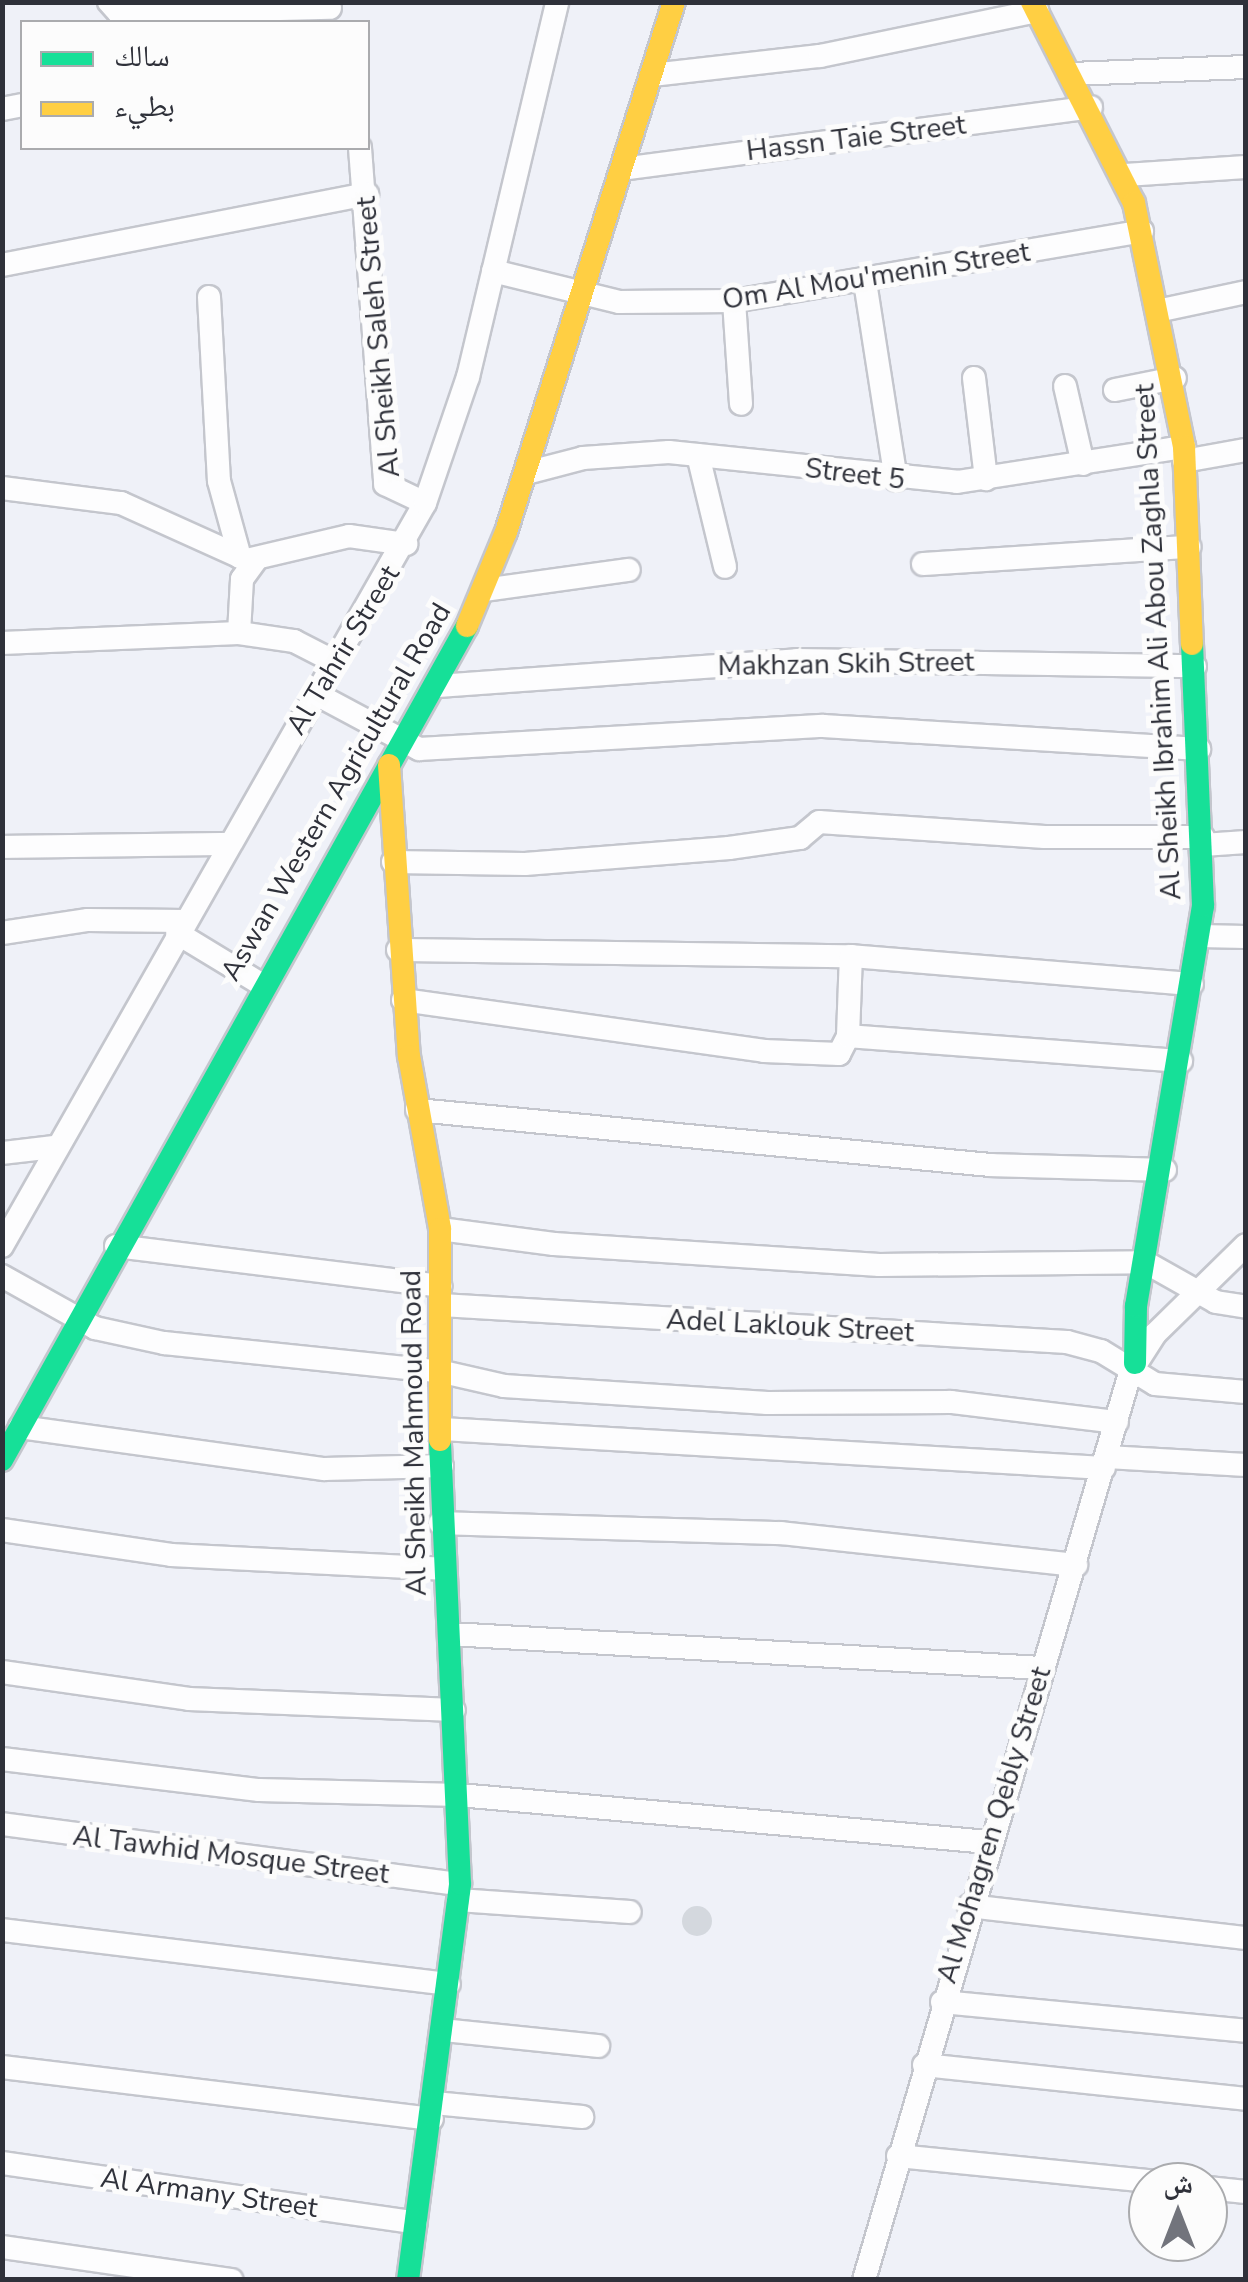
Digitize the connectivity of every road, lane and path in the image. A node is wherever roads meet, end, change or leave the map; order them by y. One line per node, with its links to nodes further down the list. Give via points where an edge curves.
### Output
1 (109, 2): 5 (street, via 119,13)
2 (557, 2): 17 (street, Al Tahrir Street)
3 (674, 2): 7 (street, Aswan Western Agricultural Road)
4 (1034, 6): 7 (street, via 820,56); 8 (street, Al Sheikh Ibrahim Ali Abou Zaghla Street)
5 (331, 11)
6 (1246, 67): 8 (street)
7 (652, 74): 12 (street, Aswan Western Agricultural Road)
8 (1072, 74): 9 (street, Al Sheikh Ibrahim Ali Abou Zaghla Street)
9 (1091, 108): 12 (street, Hassn Taie Street); 13 (street, Al Sheikh Ibrahim Ali Abou Zaghla Street)
10 (360, 150): 14 (street, Al Sheikh Saleh Street)
11 (1246, 166): 13 (street)
12 (622, 169): 21 (street, Aswan Western Agricultural Road)
13 (1125, 176): 15 (street, Al Sheikh Ibrahim Ali Abou Zaghla Street)
14 (367, 194): 16 (street); 37 (street, Al Sheikh Saleh Street, via 384,484)
15 (1142, 232): 18 (street, Om Al Mou'menin Street); 23 (street, Al Sheikh Ibrahim Ali Abou Zaghla Street)
16 (2, 265)
17 (492, 271): 21 (street, Om Al Mou'menin Street); 37 (street, Al Tahrir Street, via 458,414)
18 (865, 282): 22 (street, Om Al Mou'menin Street); 35 (street)
19 (1246, 292): 23 (street)
20 (208, 297): 40 (street, via 219,480)
21 (581, 298): 22 (street, Om Al Mou'menin Street); 33 (street, Aswan Western Agricultural Road)
22 (734, 300): 28 (street)
23 (1162, 310): 25 (street, Al Sheikh Ibrahim Ali Abou Zaghla Street)
24 (974, 378): 34 (street)
25 (1175, 378): 27 (street); 30 (street, Al Sheikh Ibrahim Ali Abou Zaghla Street)
26 (1066, 386): 32 (street)
27 (1115, 390)
28 (741, 404)
29 (1246, 450): 30 (street, Street 5)
30 (1184, 454): 32 (street, Street 5); 39 (street, Al Sheikh Ibrahim Ali Abou Zaghla Street)
31 (698, 455): 33 (street, Street 5, via 612,454); 35 (street, Street 5); 42 (street)
32 (1082, 464): 34 (street, Street 5)
33 (526, 473): 44 (street, Aswan Western Agricultural Road)
34 (986, 479): 35 (street, Street 5)
35 (896, 480)
36 (2, 488): 40 (street, via 121,503 184,525)
37 (425, 503): 38 (street, Al Tahrir Street)
38 (406, 544): 40 (street, via 349,536); 47 (street, Al Tahrir Street)
39 (1188, 547): 41 (street); 48 (street, Al Sheikh Ibrahim Ali Abou Zaghla Street)
40 (247, 559): 45 (street)
41 (923, 564)
42 (725, 567)
43 (629, 570): 44 (street)
44 (484, 590): 49 (street, Aswan Western Agricultural Road)
45 (239, 633): 46 (street); 47 (street, via 294,641)
46 (2, 643)
47 (335, 662): 50 (street, Al Tahrir Street)
48 (1195, 666): 49 (street, Makhzan Skih Street, via 797,660); 52 (street, Al Sheikh Ibrahim Ali Abou Zaghla Street)
49 (438, 686): 51 (street, Aswan Western Agricultural Road)
50 (316, 694): 51 (street); 56 (street, Al Tahrir Street)
51 (402, 742): 52 (street, via 434,750 823,726); 53 (street, Aswan Western Agricultural Road)
52 (1200, 750): 54 (street, Al Sheikh Ibrahim Ali Abou Zaghla Street)
53 (388, 766): 58 (street, Al Sheikh Mahmoud Road); 65 (street, Aswan Western Agricultural Road)
54 (1203, 841): 55 (street); 58 (street, via 819,822 800,838 730,848 524,864); 61 (street, Al Sheikh Ibrahim Ali Abou Zaghla Street)
55 (1246, 842)
56 (228, 844): 57 (street); 59 (street, Al Tahrir Street)
57 (2, 847)
58 (393, 862): 63 (street, Al Sheikh Mahmoud Road)
59 (181, 927): 60 (street, via 88,920); 65 (street); 71 (street, Al Tahrir Street)
60 (2, 932)
61 (1200, 936): 62 (street); 66 (street, Al Sheikh Ibrahim Ali Abou Zaghla Street)
62 (1246, 937)
63 (398, 950): 64 (street); 67 (street, Al Sheikh Mahmoud Road)
64 (852, 956): 66 (street); 68 (street)
65 (261, 984): 77 (street, Aswan Western Agricultural Road)
66 (1192, 984): 69 (street, Al Sheikh Ibrahim Ali Abou Zaghla Street)
67 (403, 1000): 68 (street, via 764,1052 838,1054); 70 (street, Al Sheikh Mahmoud Road)
68 (848, 1036): 69 (street)
69 (1181, 1061): 73 (street, Al Sheikh Ibrahim Ali Abou Zaghla Street)
70 (418, 1110): 73 (street, via 990,1165); 74 (street, Al Sheikh Mahmoud Road)
71 (54, 1147): 72 (street); 76 (street, Al Tahrir Street)
72 (2, 1153)
73 (1165, 1170): 78 (street, Al Sheikh Ibrahim Ali Abou Zaghla Street)
74 (440, 1229): 78 (street, via 554,1244 879,1264); 81 (street, Al Sheikh Mahmoud Road)
75 (1246, 1245): 80 (street)
76 (2, 1246)
77 (116, 1246): 81 (street, Adel Laklouk Street); 83 (street, Aswan Western Agricultural Road)
78 (1145, 1262): 80 (street); 84 (street, Al Sheikh Ibrahim Ali Abou Zaghla Street)
79 (2, 1276): 83 (street)
80 (1198, 1292): 82 (street); 84 (street)
81 (441, 1295): 84 (street, Adel Laklouk Street, via 1067,1342); 85 (street, Al Sheikh Mahmoud Road)
82 (1246, 1307)
83 (77, 1319): 85 (street, via 164,1343); 88 (street, Aswan Western Agricultural Road)
84 (1133, 1368): 86 (street, Adel Laklouk Street, via 1168,1387); 87 (street, Al Mohagren Qebly Street)
85 (444, 1372): 87 (street, via 504,1386 767,1403 951,1402); 89 (street, Al Sheikh Mahmoud Road)
86 (1246, 1392)
87 (1117, 1422): 91 (street, Al Mohagren Qebly Street)
88 (20, 1427): 90 (street, Aswan Western Agricultural Road); 93 (street, via 324,1470)
89 (442, 1429): 91 (street); 93 (street, Al Sheikh Mahmoud Road)
90 (2, 1460)
91 (1106, 1463): 92 (street); 96 (street, Al Mohagren Qebly Street)
92 (1246, 1465)
93 (442, 1466): 94 (street, Al Sheikh Mahmoud Road)
94 (440, 1523): 96 (street, via 781,1532); 97 (street, Al Sheikh Mahmoud Road)
95 (2, 1530): 97 (street, via 171,1555)
96 (1076, 1565): 99 (street, Al Mohagren Qebly Street)
97 (443, 1568): 98 (street, Al Sheikh Mahmoud Road)
98 (450, 1634): 99 (street); 101 (street, Al Sheikh Mahmoud Road)
99 (1041, 1668): 105 (street, Al Mohagren Qebly Street)
100 (2, 1672): 101 (street, via 188,1699)
101 (454, 1710): 103 (street, Al Sheikh Mahmoud Road)
102 (2, 1759): 103 (street, via 259,1790)
103 (459, 1795): 105 (street); 106 (street, Al Sheikh Mahmoud Road)
104 (2, 1824): 106 (street, Al Tawhid Mosque Street)
105 (988, 1842): 107 (street, Al Mohagren Qebly Street)
106 (459, 1892): 108 (street, Al Tawhid Mosque Street); 111 (street, Al Sheikh Mahmoud Road)
107 (969, 1906): 110 (street); 112 (street, Al Mohagren Qebly Street)
108 (630, 1912)
109 (2, 1930): 111 (street)
110 (1246, 1938)
111 (448, 1984): 113 (street, Al Sheikh Mahmoud Road)
112 (942, 2002): 114 (street); 116 (street, Al Mohagren Qebly Street)
113 (443, 2030): 115 (street); 119 (street, Al Sheikh Mahmoud Road)
114 (1246, 2031)
115 (598, 2046)
116 (924, 2065): 118 (street); 121 (street, Al Mohagren Qebly Street)
117 (2, 2067): 119 (street)
118 (1246, 2099)
119 (433, 2112): 120 (street); 124 (street, Al Sheikh Mahmoud Road)
120 (582, 2117)
121 (898, 2156): 123 (street); 128 (street, Al Mohagren Qebly Street)
122 (2, 2163): 124 (street, Al Armany Street)
123 (1128, 2179)
124 (416, 2223): 127 (street, Al Sheikh Mahmoud Road)
125 (2, 2248): 126 (street)
126 (232, 2280)
127 (408, 2280)
128 (864, 2280)

